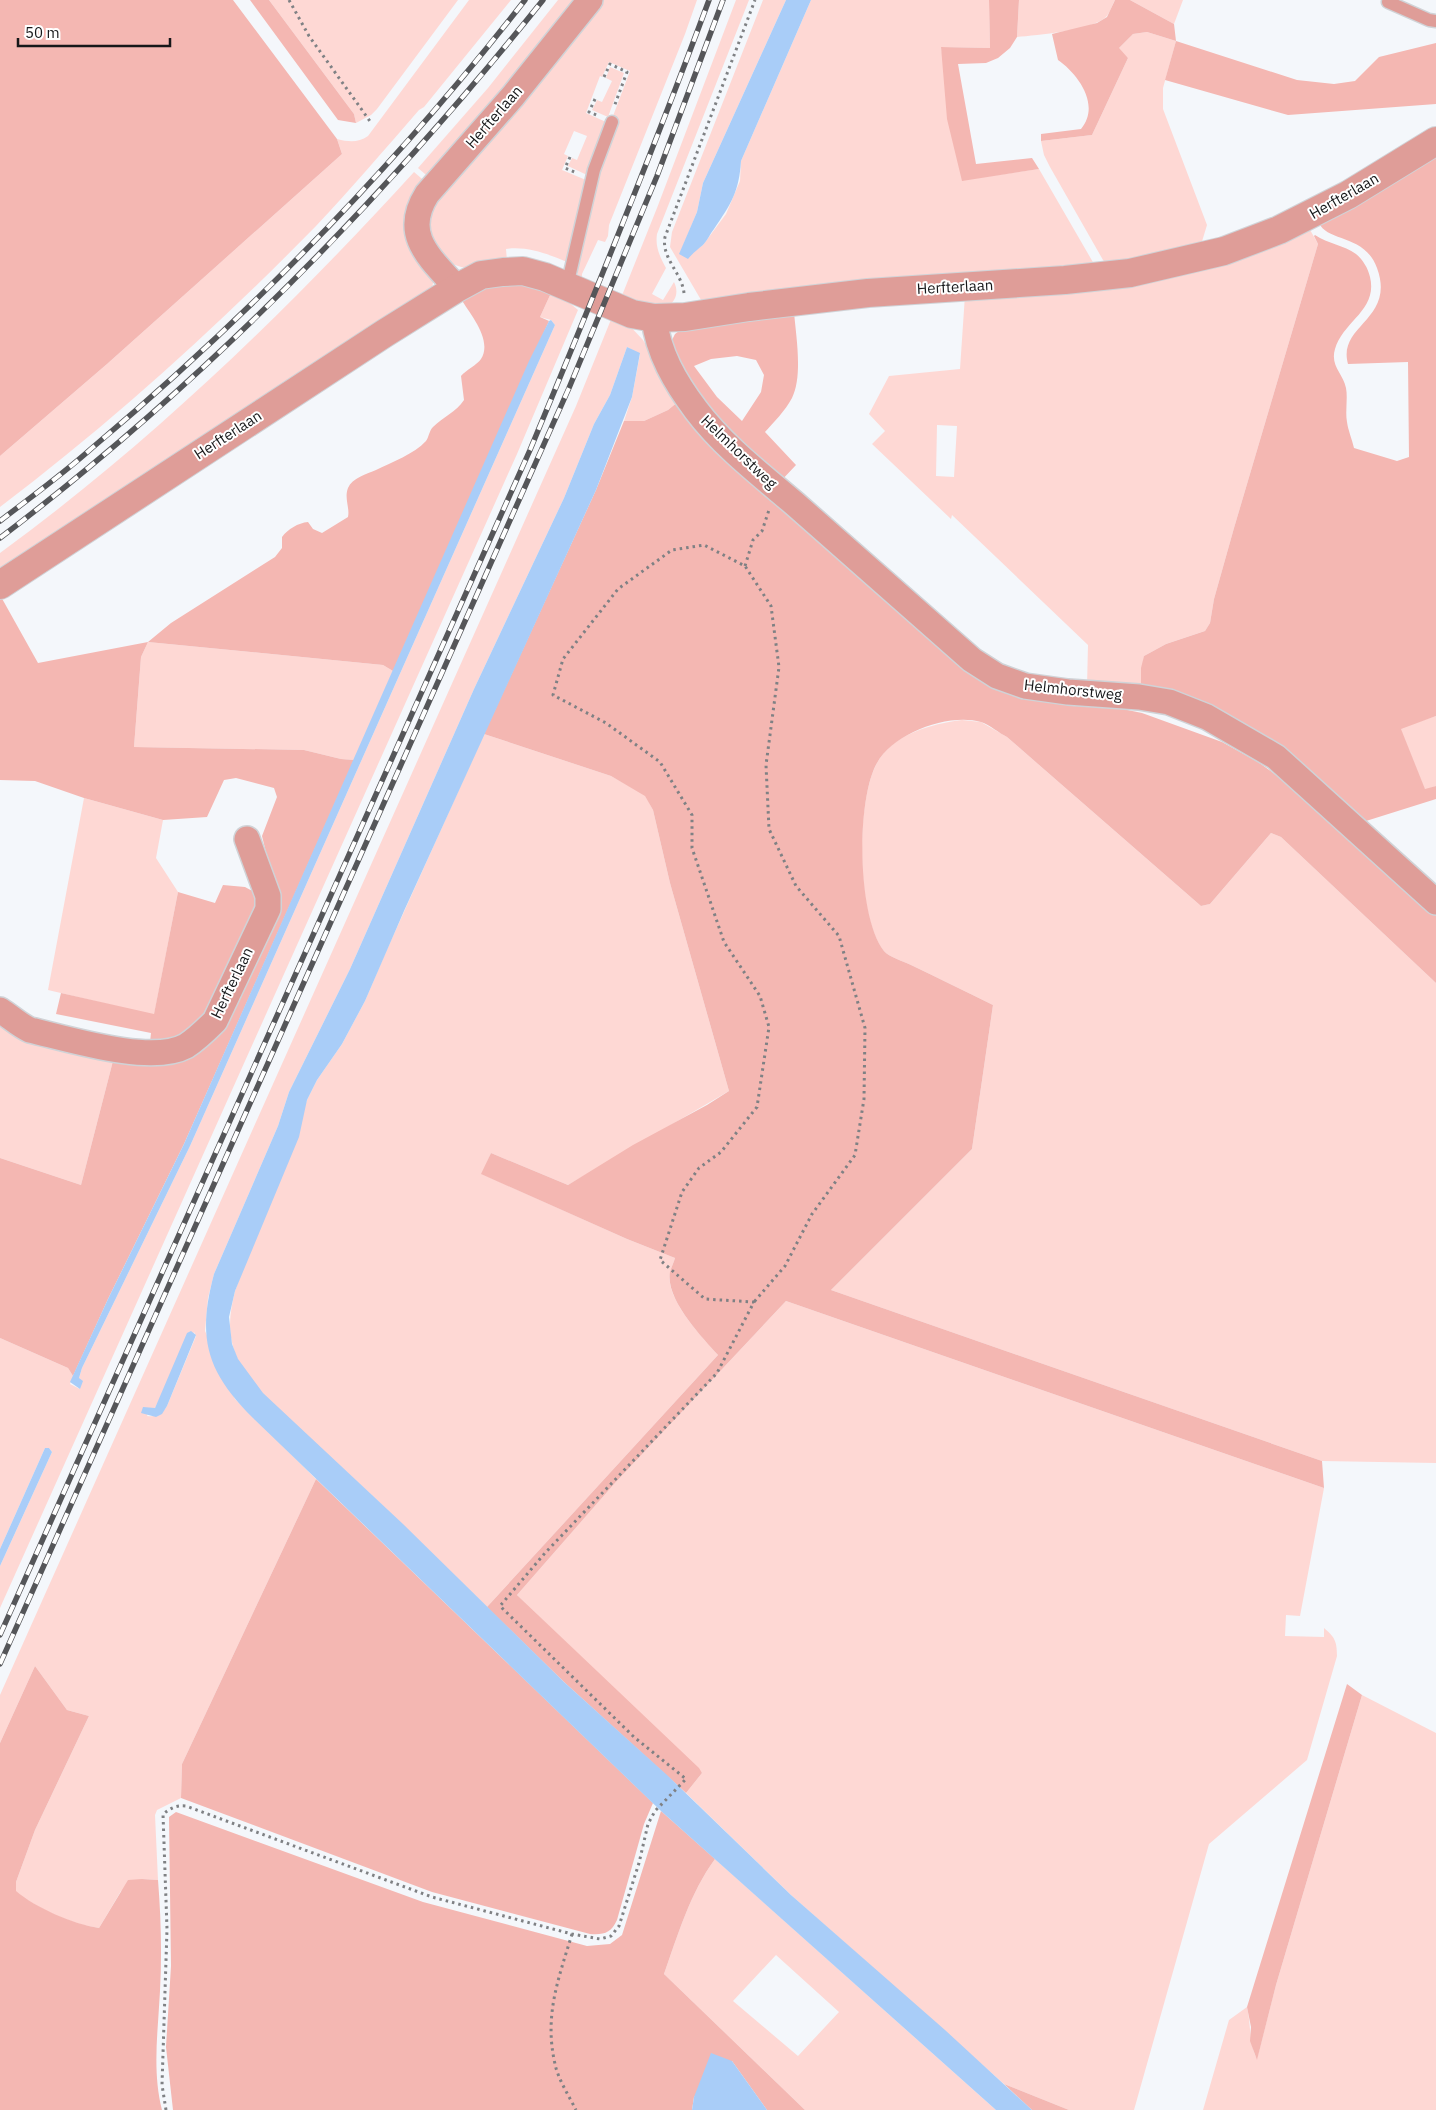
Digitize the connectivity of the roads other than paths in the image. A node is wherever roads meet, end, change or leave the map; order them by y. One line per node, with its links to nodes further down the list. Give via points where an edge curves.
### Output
1 (590, 0): 7 (street, Herfterlaan, via 420,206 415,224 417,234 422,245)
2 (1388, 2): 3 (lane)
3 (1436, 21)
4 (612, 122): 6 (lane, via 594,170)
5 (1436, 141): 8 (street, Herfterlaan, via 1307,217 1250,242 1195,259 1104,276 868,293 685,317)
6 (567, 286): 7 (street, Herfterlaan, via 523,271 481,275); 8 (street, Herfterlaan, via 632,314)
7 (457, 288): 9 (street, Herfterlaan)
8 (654, 318): 11 (street, Helmhorstweg, via 656,338 663,356 676,382 697,411 740,456 972,660 997,676 1025,686 1168,702 1208,717 1276,757)
9 (0, 585)
10 (247, 840): 12 (street, Herfterlaan, via 268,896 268,909 215,1021 203,1034 184,1047 146,1053 30,1030)
11 (1436, 902)
12 (0, 1010)

